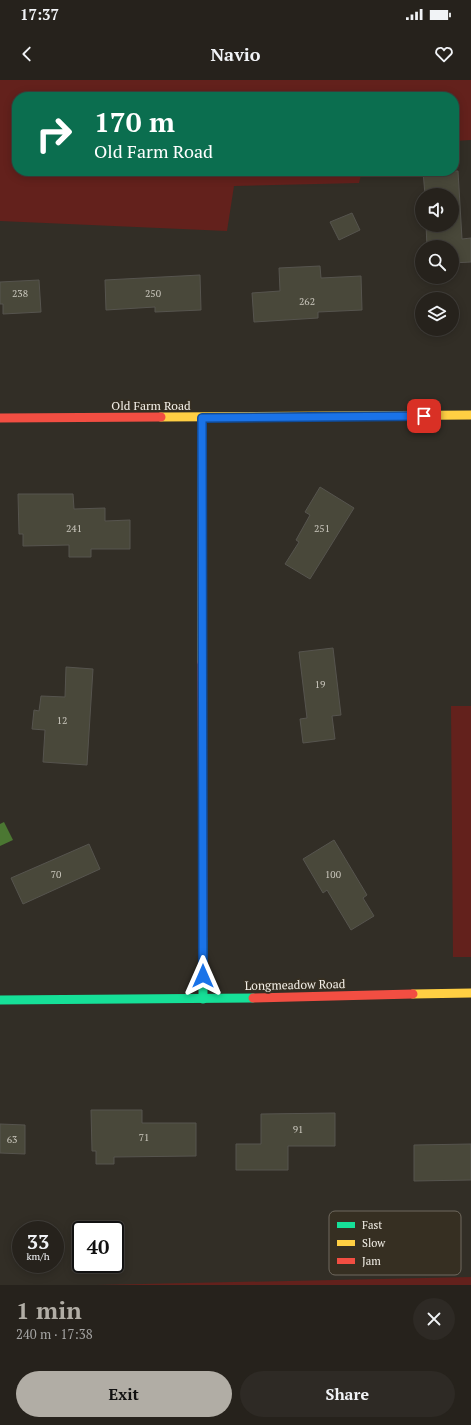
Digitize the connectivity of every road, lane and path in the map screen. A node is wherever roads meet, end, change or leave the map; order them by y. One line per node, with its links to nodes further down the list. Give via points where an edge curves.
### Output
1 (471, 415): 3 (street, Old Farm Road)
2 (0, 418): 3 (street, Old Farm Road)
3 (202, 418): 5 (street)
4 (471, 993): 5 (street, Longmeadow Road)
5 (203, 999): 6 (street, Longmeadow Road)
6 (0, 1000)

